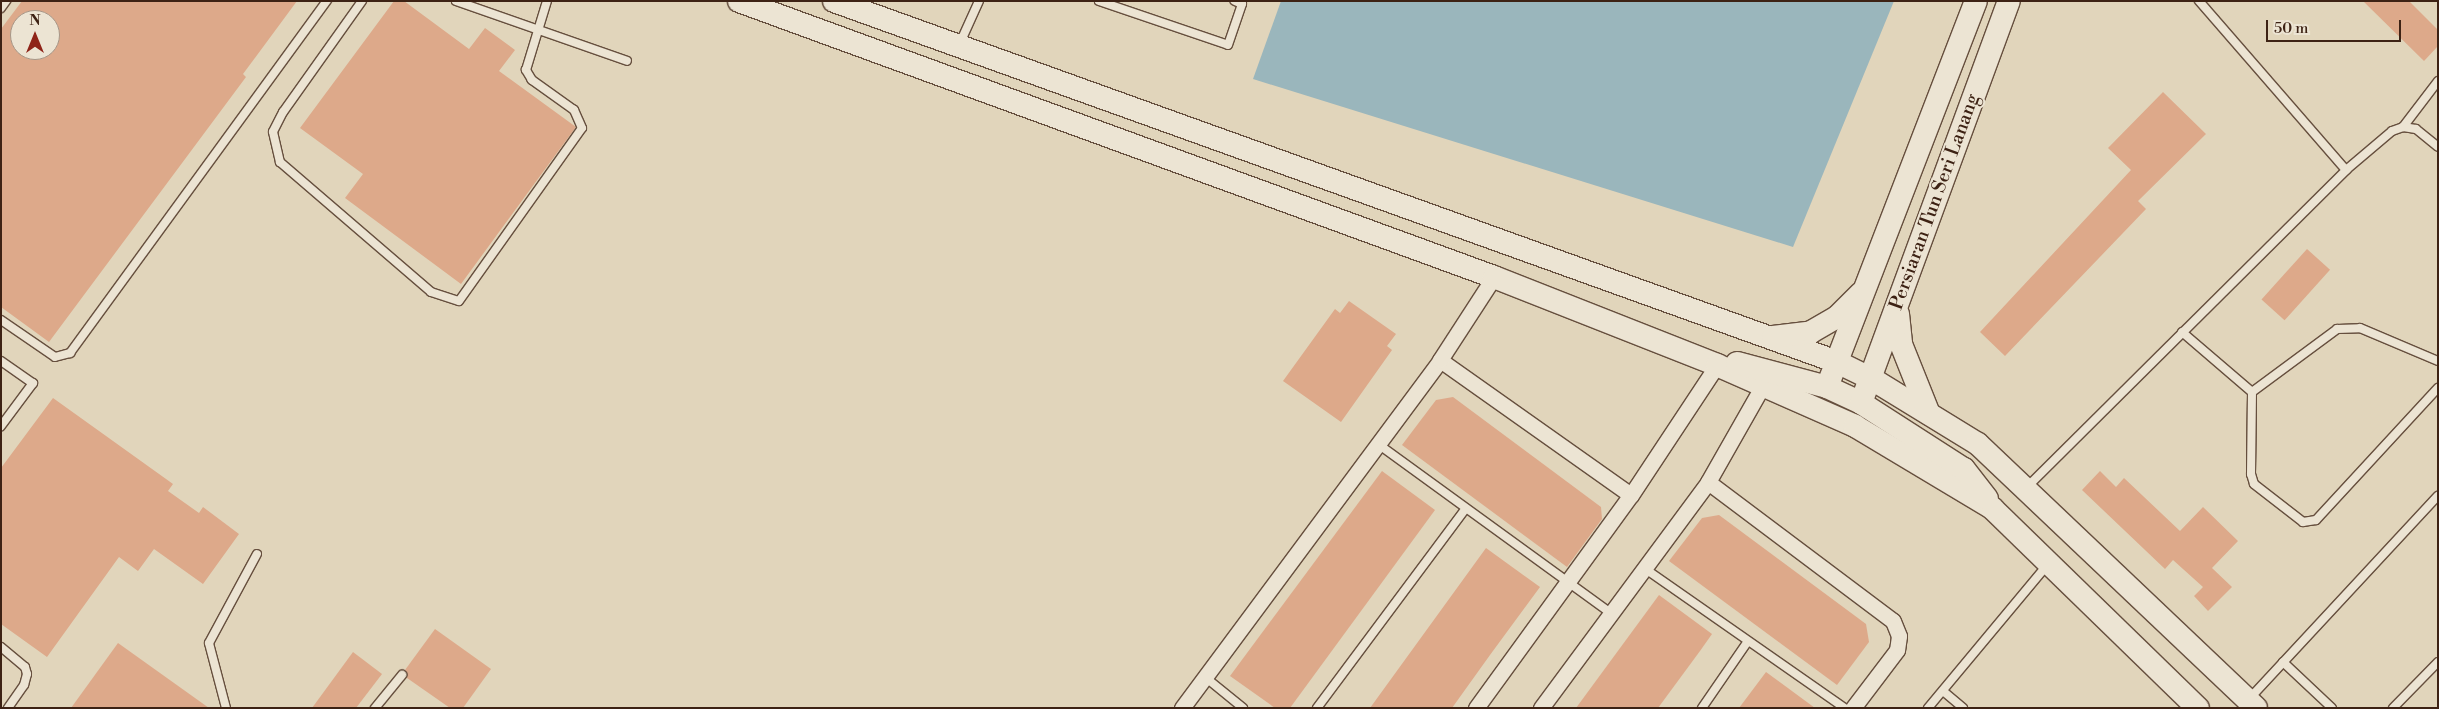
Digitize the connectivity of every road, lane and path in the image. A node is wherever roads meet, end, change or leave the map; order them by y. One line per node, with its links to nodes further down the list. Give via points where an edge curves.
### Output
1 (6, 1): 14 (lane)
2 (327, 1): 27 (lane, via 70,353 55,357)
3 (362, 1): 15 (lane, via 283,112 273,132 280,162 431,292 459,301 582,128 574,110 532,80 526,70)
4 (456, 1): 15 (lane)
5 (547, 1): 15 (lane)
6 (738, 1): 21 (street)
7 (834, 1): 16 (street)
8 (979, 1): 16 (lane)
9 (1099, 1): 13 (lane, via 1228,45)
10 (1976, 1): 25 (street, Persiaran Tun Seri Lanang)
11 (2009, 1): 26 (street, Persiaran Tun Seri Lanang)
12 (2199, 1): 23 (lane)
13 (1240, 2)
14 (1, 8)
15 (538, 29): 17 (lane)
16 (958, 48): 19 (street)
17 (627, 61)
18 (2438, 81): 20 (lane)
19 (1102, 96): 21 (street); 29 (street)
20 (2403, 127): 22 (lane, via 2416,129); 23 (lane, via 2392,131)
21 (1090, 129): 24 (street)
22 (2438, 147)
23 (2346, 170): 28 (lane)
24 (1494, 277): 30 (street); 33 (street)
25 (1865, 290): 29 (street, via 1837,317 1811,332); 34 (street, Persiaran Tun Seri Lanang)
26 (1897, 308): 35 (street, Persiaran Tun Seri Lanang); 41 (street, via 1901,344)
27 (1, 320)
28 (2182, 332): 39 (lane); 45 (lane)
29 (1770, 337): 34 (street)
30 (1440, 360): 43 (street); 46 (street)
31 (1, 361): 42 (lane, via 33,383)
32 (2438, 361): 39 (lane, via 2360,328 2337,328)
33 (1709, 362): 36 (street); 37 (street, via 1754,366); 46 (street)
34 (1837, 362): 35 (street); 37 (street, Persiaran Tun Seri Lanang)
35 (1872, 379): 40 (street, Persiaran Tun Seri Lanang); 41 (street)
36 (1763, 385): 44 (street); 49 (street, via 1855,426)
37 (1827, 387): 40 (street)
38 (2438, 388): 39 (lane, via 2316,520 2303,522 2254,484 2251,474)
39 (2252, 392)
40 (1861, 403): 49 (street, via 1964,470)
41 (1929, 414): 45 (street, via 1978,444)
42 (1, 426)
43 (1378, 444): 48 (lane); 60 (street)
44 (1708, 482): 52 (street); 73 (street, via 1892,621 1899,636 1897,650)
45 (2027, 487): 62 (street)
46 (1631, 494): 53 (street)
47 (2438, 496): 57 (lane)
48 (1466, 508): 53 (lane); 68 (lane)
49 (1992, 508): 51 (street)
50 (257, 554): 64 (lane, via 209,643)
51 (2051, 561): 61 (lane); 76 (street)
52 (1644, 568): 54 (street); 55 (lane)
53 (1568, 581): 54 (lane); 69 (street)
54 (1611, 614): 70 (street)
55 (1748, 641): 71 (lane); 72 (lane)
56 (1, 647): 63 (lane, via 25,667 27,674 24,685)
57 (2283, 662): 62 (lane); 77 (lane)
58 (2438, 662): 78 (lane)
59 (402, 674): 65 (lane)
60 (1205, 677): 66 (street); 67 (lane)
61 (1943, 691): 74 (lane); 75 (lane)
62 (2252, 704)
63 (8, 708)
64 (226, 708)
65 (375, 708)
66 (1182, 708)
67 (1243, 708)
68 (1317, 708)
69 (1476, 708)
70 (1541, 708)
71 (1702, 708)
72 (1845, 708)
73 (1853, 708)
74 (1928, 708)
75 (1963, 708)
76 (2198, 708)
77 (2332, 708)
78 (2393, 708)

